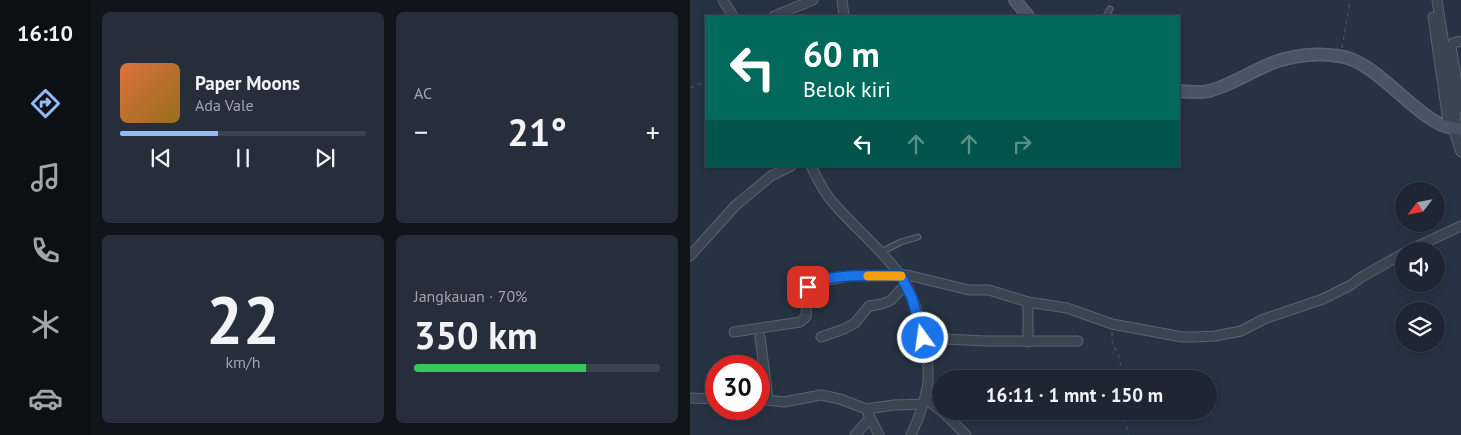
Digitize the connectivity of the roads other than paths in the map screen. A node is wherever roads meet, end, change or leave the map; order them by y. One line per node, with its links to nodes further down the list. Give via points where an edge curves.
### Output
1 (723, 0): 8 (street)
2 (814, 0): 9 (street)
3 (842, 0): 10 (street)
4 (1014, 0): 11 (street)
5 (1431, 0): 17 (street)
6 (1437, 0): 17 (street)
7 (1110, 8): 12 (lane)
8 (732, 15)
9 (776, 15)
10 (844, 15)
11 (1027, 15)
12 (1106, 15)
13 (1461, 41): 14 (street, via 1451,46)
14 (1459, 80): 16 (street)
15 (1180, 91): 17 (street, via 1208,92 1274,62 1296,56 1340,56 1370,70 1441,125)
16 (1461, 108)
17 (1455, 128): 18 (street)
18 (1461, 152)
19 (789, 167): 25 (street, via 771,176 735,206)
20 (812, 167): 24 (street, via 830,199)
21 (1461, 226): 23 (street)
22 (918, 237): 24 (lane)
23 (1426, 242)
24 (881, 252): 27 (street)
25 (690, 256)
26 (1395, 258): 28 (street, via 1331,295 1264,319 1242,331 1215,336 1182,338 1112,324 1067,308)
27 (903, 280): 28 (street, via 907,275 969,290 989,290); 29 (street, via 850,276 816,282 807,290 806,317 800,322); 30 (street, via 886,303 869,306 850,326); 32 (street, via 912,298)
28 (1028, 302): 34 (street)
29 (734, 332)
30 (821, 337)
31 (760, 338): 35 (street)
32 (923, 338): 34 (street); 39 (street, via 928,369)
33 (1078, 341): 34 (street)
34 (1028, 342)
35 (761, 355)
36 (690, 398): 37 (street)
37 (705, 399)
38 (770, 400): 41 (street, via 784,402 821,395 840,399)
39 (924, 401): 40 (street); 41 (street); 45 (street)
40 (932, 405)
41 (868, 413): 43 (street); 44 (street)
42 (951, 420): 46 (street)
43 (855, 435)
44 (879, 435)
45 (911, 435)
46 (966, 435)

